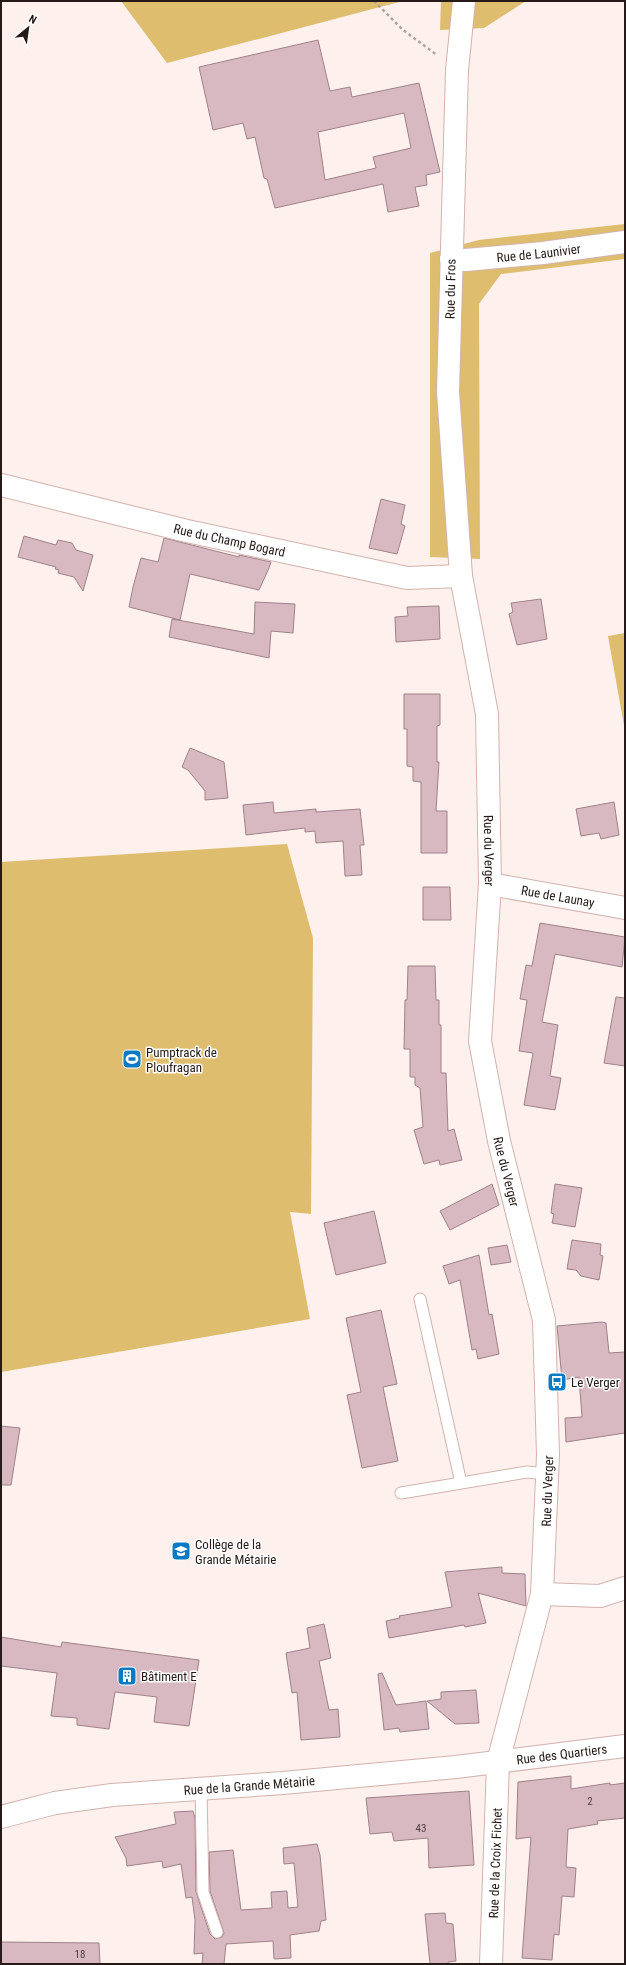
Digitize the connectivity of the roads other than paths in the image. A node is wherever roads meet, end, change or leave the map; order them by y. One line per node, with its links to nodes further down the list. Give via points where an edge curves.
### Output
1 (464, 1): 3 (street, Rue du Fros, via 457,70)
2 (625, 242): 3 (street, Rue de Launivier, via 543,253)
3 (451, 259): 5 (street, Rue du Fros, via 448,392)
4 (1, 485): 5 (street, Rue du Champ Bogard, via 187,531 407,578)
5 (461, 576): 6 (street, Rue du Verger, via 487,714)
6 (490, 884): 7 (street, Rue de Launay); 9 (street, Rue du Verger, via 480,1041 499,1141 544,1320)
7 (625, 908)
8 (420, 1299): 10 (lane)
9 (548, 1474): 10 (lane, via 527,1472); 13 (street, Rue du Verger)
10 (461, 1483): 11 (lane)
11 (401, 1493)
12 (625, 1588): 13 (street, via 600,1596)
13 (542, 1594): 15 (street, Rue du Verger)
14 (625, 1746): 15 (street, Rue des Quartiers)
15 (498, 1762): 16 (street, Rue de la Grande Métairie); 19 (street, Rue de la Croix Fichet)
16 (201, 1789): 17 (street, Rue de la Grande Métairie, via 55,1803); 18 (lane, via 203,1892)
17 (1, 1817)
18 (217, 1932)
19 (491, 1964)

